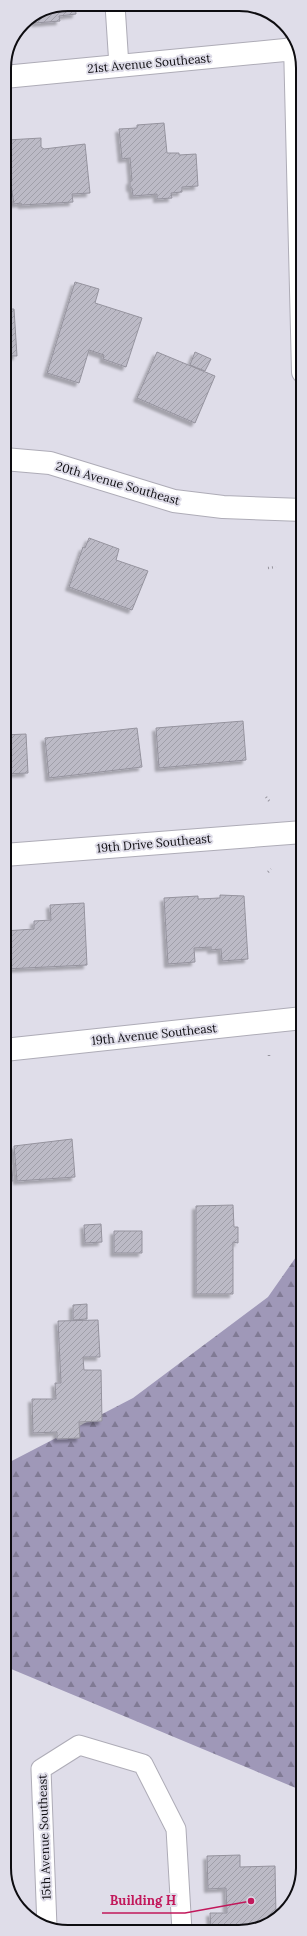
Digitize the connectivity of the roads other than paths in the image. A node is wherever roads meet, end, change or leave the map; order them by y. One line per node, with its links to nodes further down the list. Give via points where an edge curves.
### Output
1 (115, 11): 4 (lane)
2 (292, 47): 4 (street, 21st Avenue Southeast)
3 (295, 59): 6 (street)
4 (119, 66): 5 (street, 21st Avenue Southeast)
5 (11, 76)
6 (296, 88)
7 (11, 460): 8 (street, 20th Avenue Southeast, via 50,463 174,501 223,507)
8 (296, 510)
9 (296, 833): 10 (street, 19th Drive Southeast)
10 (11, 854)
11 (296, 1019): 12 (street, 19th Avenue Southeast)
12 (11, 1049)
13 (47, 1921): 14 (lane, 15th Avenue Southeast, via 41,1769 79,1745 143,1764 176,1829)
14 (182, 1925)

